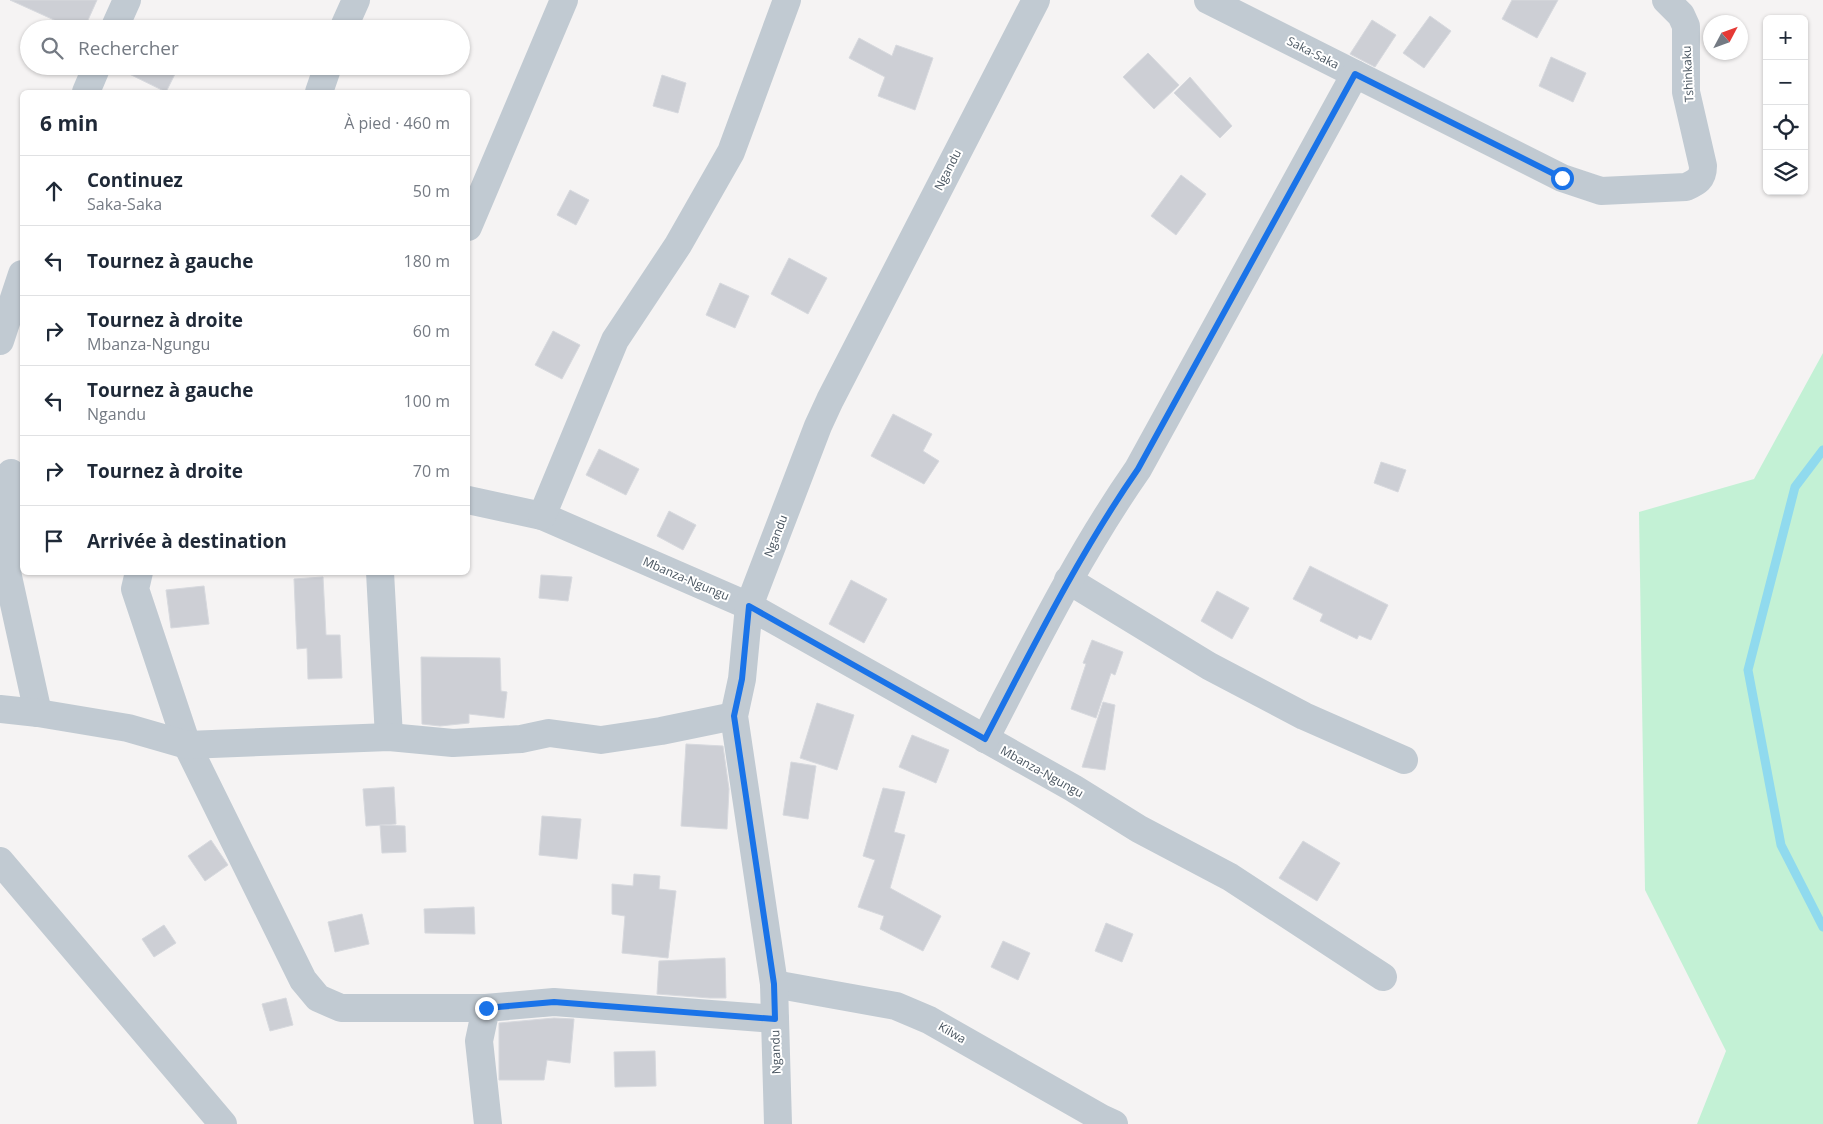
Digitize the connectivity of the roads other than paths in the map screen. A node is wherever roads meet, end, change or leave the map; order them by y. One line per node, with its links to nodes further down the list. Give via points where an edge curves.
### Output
1 (127, 0): 8 (street)
2 (356, 0): 9 (street)
3 (564, 0): 16 (street)
4 (787, 0): 21 (street, via 731,152 678,245 615,340)
5 (1036, 0): 25 (street, Ngandu, via 830,400)
6 (1208, 0): 10 (street, Saka-Saka)
7 (1666, 0): 15 (street, Tshinkaku, via 1681,15 1686,26 1686,92 1703,174)
8 (118, 20)
9 (347, 20)
10 (1355, 74): 15 (street, Saka-Saka, via 1562,178 1601,191 1686,187); 24 (street, via 1138,469)
11 (93, 75): 13 (street)
12 (325, 75): 14 (street)
13 (87, 90)
14 (320, 90)
15 (1698, 182)
16 (470, 221)
17 (20, 280): 18 (street)
18 (0, 340)
19 (11, 473): 27 (street, via 7,572)
20 (470, 500): 21 (street, Mbanza-Ngungu)
21 (542, 516): 25 (street, Mbanza-Ngungu)
22 (137, 575): 31 (street, via 135,589)
23 (380, 575): 29 (street)
24 (1068, 580): 30 (street); 32 (street, via 1226,675 1304,716)
25 (749, 606): 28 (street, Ngandu, via 742,679); 30 (street, Mbanza-Ngungu)
26 (0, 709): 27 (street)
27 (38, 713): 31 (street, via 128,728)
28 (734, 716): 29 (street, via 601,740 550,733 521,739 453,743); 35 (street, Ngandu)
29 (389, 737): 31 (street)
30 (985, 739): 34 (street, Mbanza-Ngungu, via 1139,829 1230,877)
31 (187, 745): 36 (street, via 302,980 318,998 341,1008)
32 (1404, 760)
33 (0, 861): 38 (street)
34 (1383, 977)
35 (774, 984): 37 (street, Ngandu); 41 (street, Kilwa, via 896,1006 929,1020)
36 (486, 1008): 37 (street, via 554,1002); 39 (street, via 478,1041)
37 (775, 1019): 40 (street, Ngandu)
38 (223, 1124)
39 (488, 1124)
40 (778, 1124)
41 (1114, 1124)

